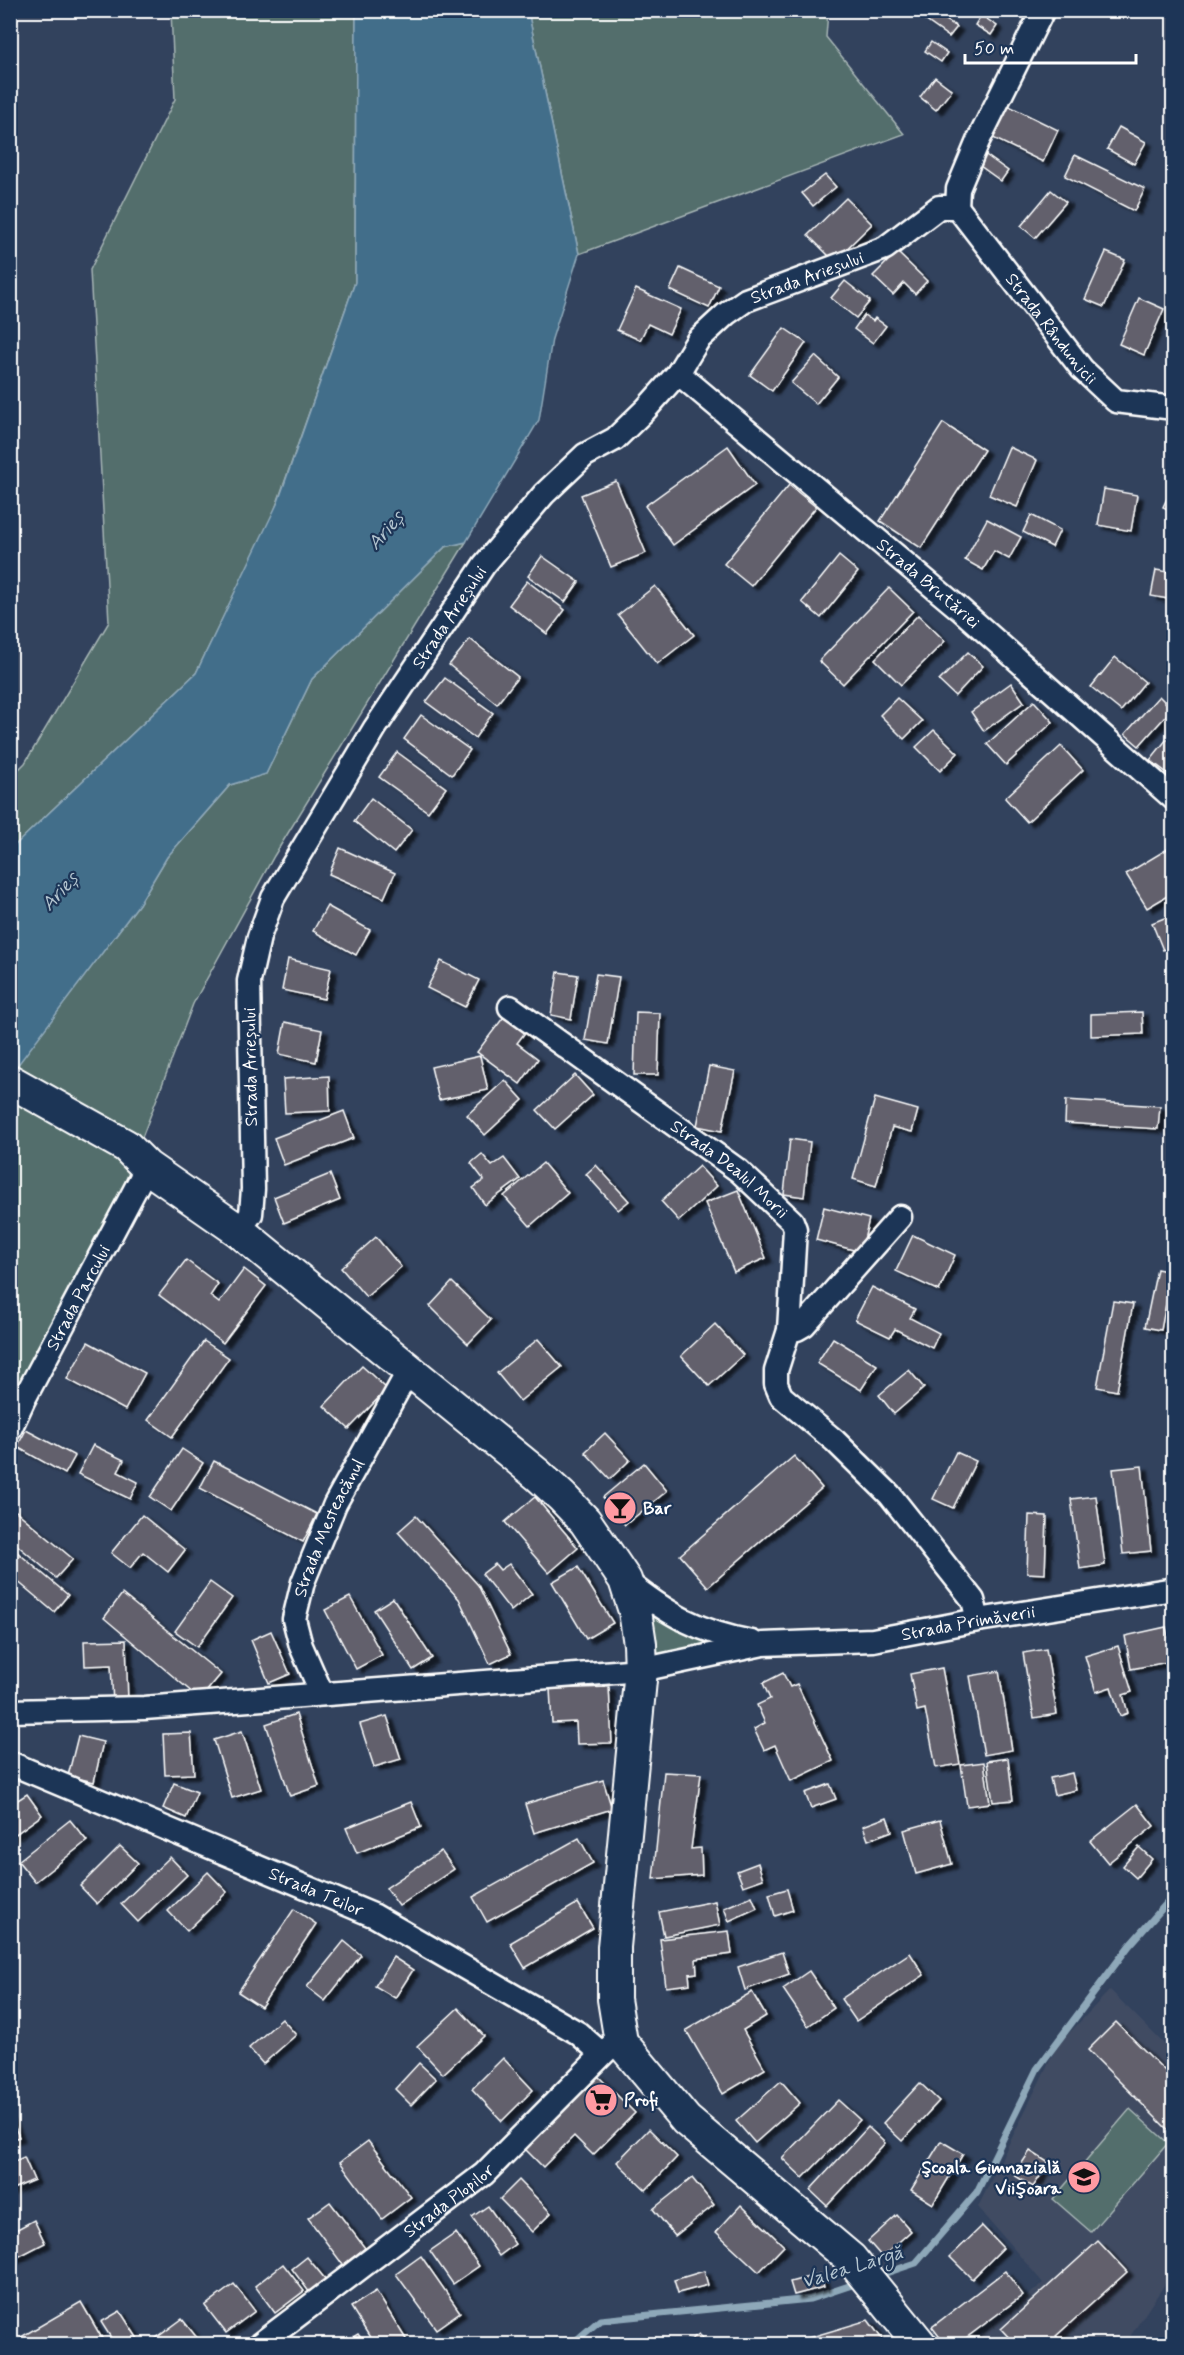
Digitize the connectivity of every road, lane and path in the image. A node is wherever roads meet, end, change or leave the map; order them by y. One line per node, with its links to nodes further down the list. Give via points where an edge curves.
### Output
1 (1043, 10): 2 (street, via 978,141 958,189)
2 (957, 207): 3 (street, Strada Arieșului, via 939,207 885,248 746,300 698,340); 4 (street, Strada Rândunicii, via 1082,369 1116,401)
3 (678, 373): 5 (street, Strada Brutăriei, via 961,610); 10 (street, Strada Arieșului, via 615,439 585,455 544,494 484,565 375,728 273,898 249,981 253,1189 251,1214)
4 (1173, 408)
5 (1173, 800)
6 (510, 1007): 11 (street, Strada Dealul Morii, via 739,1171 787,1215 795,1229)
7 (10, 1081): 8 (main road)
8 (136, 1157): 10 (main road); 13 (street, Strada Parcului)
9 (900, 1217): 11 (street, via 804,1325)
10 (240, 1231): 12 (main road)
11 (789, 1330): 16 (street, Strada Dealul Morii, via 776,1371 781,1396 890,1495 973,1600)
12 (409, 1370): 14 (main road, via 562,1497 585,1521); 19 (street, Strada Mesteacănul, via 335,1504 303,1582 294,1619)
13 (10, 1429)
14 (625, 1580): 17 (street, via 688,1623 725,1637); 18 (main road, via 635,1611)
15 (1173, 1589): 16 (street, Strada Primăverii)
16 (978, 1620): 17 (street, Strada Primăverii, via 873,1640)
17 (763, 1644): 18 (street)
18 (641, 1670): 19 (street); 22 (main road, via 614,1947)
19 (321, 1694): 20 (street, via 144,1708)
20 (10, 1711)
21 (10, 1763): 22 (street, Strada Teilor, via 375,1916 578,2033)
22 (612, 2048): 23 (main road, via 686,2120 851,2259); 24 (street, Strada Plopilor, via 484,2174)
23 (914, 2337)
24 (260, 2344)

